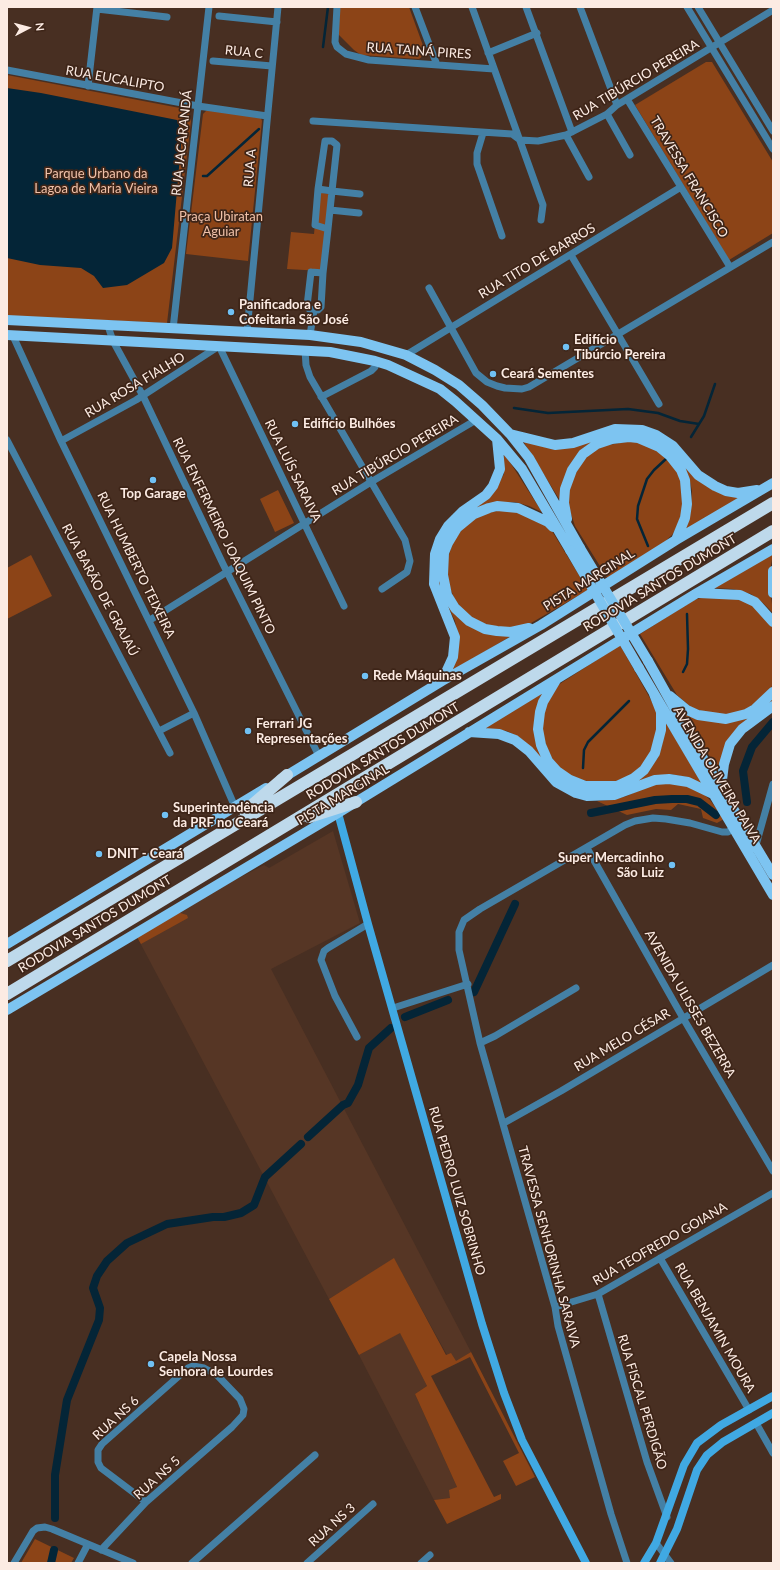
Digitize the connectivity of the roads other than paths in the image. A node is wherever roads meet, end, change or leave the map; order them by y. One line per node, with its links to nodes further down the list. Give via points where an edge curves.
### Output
1 (209, 7): 27 (street, RUA JACARANDÁ)
2 (278, 7): 14 (street, RUA A)
3 (337, 7): 20 (street, RUA TAINÁ PIRES, via 335,42 346,54 369,60)
4 (415, 7): 20 (street)
5 (472, 7): 18 (street)
6 (526, 7): 15 (street)
7 (580, 7): 26 (street)
8 (687, 7): 17 (street)
9 (698, 7): 16 (street)
10 (97, 8): 13 (street); 24 (street)
11 (773, 10): 16 (street, RUA TIBÚRCIO PEREIRA)
12 (219, 16): 14 (street)
13 (167, 17)
14 (277, 22): 21 (street, RUA A)
15 (537, 33): 18 (street, RUA TAINÁ PIRES); 35 (street)
16 (720, 44): 17 (street, RUA TIBÚRCIO PEREIRA); 30 (street)
17 (712, 49): 25 (street, RUA TIBÚRCIO PEREIRA); 32 (street)
18 (488, 53): 22 (street)
19 (213, 61): 21 (street, RUA C)
20 (437, 64): 22 (street, RUA TAINÁ PIRES)
21 (272, 66): 29 (street, RUA A)
22 (494, 69): 36 (street)
23 (7, 70): 24 (street, RUA EUCALIPTO)
24 (88, 86): 27 (street, RUA EUCALIPTO)
25 (627, 99): 26 (street, RUA TIBÚRCIO PEREIRA); 40 (street, TRAVESSA FRANCISCO)
26 (617, 105): 28 (street, RUA TIBÚRCIO PEREIRA)
27 (198, 106): 29 (street, RUA EUCALIPTO); 58 (street, RUA JACARANDÁ)
28 (607, 114): 35 (street, RUA TIBÚRCIO PEREIRA); 38 (street)
29 (267, 116): 59 (street, RUA A)
30 (764, 116): 32 (street); 33 (street)
31 (313, 121): 34 (street, RUA TIBÚRCIO PEREIRA)
32 (756, 121): 37 (street)
33 (773, 130)
34 (483, 133): 36 (street, RUA TIBÚRCIO PEREIRA, via 512,134); 48 (street, via 477,153 477,164)
35 (569, 134): 36 (street, RUA TIBÚRCIO PEREIRA, via 538,141); 39 (street)
36 (520, 140): 46 (street, via 543,205)
37 (773, 149)
38 (630, 155)
39 (589, 177)
40 (681, 187): 50 (street, RUA TITO DE BARROS); 51 (street, TRAVESSA FRANCISCO)
41 (318, 189): 42 (street); 42 (street, via 324,143 332,141 337,145); 47 (street, via 315,225)
42 (332, 191): 43 (street); 44 (street)
43 (360, 194)
44 (330, 210): 45 (street); 47 (street)
45 (359, 213)
46 (541, 220)
47 (328, 229): 52 (street)
48 (502, 236)
49 (773, 242): 51 (street)
50 (571, 255): 57 (street, RUA TITO DE BARROS); 61 (street)
51 (730, 268): 61 (street)
52 (323, 273): 54 (street, via 321,307); 54 (street, via 309,274 307,306)
53 (429, 288): 57 (street)
54 (314, 310): 60 (street)
55 (7, 320): 56 (main road)
56 (108, 326): 58 (main road); 63 (street, RUA ENFERMEIRO JOAQUIM PINTO)
57 (450, 328): 61 (street, via 472,369 487,382 516,389 529,387); 66 (street, RUA TITO DE BARROS)
58 (173, 329): 59 (main road)
59 (247, 331): 60 (main road)
60 (310, 335): 66 (main road, via 361,342)
61 (618, 335): 70 (street)
62 (10, 336): 63 (main road); 75 (street, RUA HUMBERTO TEIXEIRA)
63 (113, 341): 64 (main road); 68 (street, RUA ENFERMEIRO JOAQUIM PINTO)
64 (219, 346): 65 (main road); 68 (street, RUA ROSA FIALHO); 80 (street, RUA LUÍS SARAIVA)
65 (305, 350): 67 (main road); 69 (street, via 310,377)
66 (406, 355): 72 (main road, via 459,385)
67 (375, 361): 69 (street, via 375,367 371,371); 71 (main road, via 440,389)
68 (143, 396): 75 (street, RUA ROSA FIALHO); 88 (street, RUA ENFERMEIRO JOAQUIM PINTO)
69 (321, 396): 76 (street)
70 (659, 404)
71 (476, 420): 73 (main road); 76 (street, RUA TIBÚRCIO PEREIRA)
72 (510, 434): 78 (main road, via 555,445 574,443 615,429 642,430 673,446 698,475 715,486 738,493); 81 (main road, via 529,458)
73 (497, 439): 83 (main road, via 522,469); 97 (main road, via 500,469 493,486 486,495 448,526 435,554 434,584 455,637 452,657)
74 (7, 440): 103 (street, RUA BARÃO DE GRAJAÚ)
75 (61, 441): 93 (street, RUA HUMBERTO TEIXEIRA)
76 (371, 482): 80 (street, RUA TIBÚRCIO PEREIRA); 89 (street, via 404,540 410,561 407,572)
77 (773, 483): 78 (main road, PISTA MARGINAL)
78 (763, 489): 84 (main road, PISTA MARGINAL)
79 (773, 503): 116 (highway, RODOVIA SANTOS DUMONT)
80 (306, 523): 88 (street, RUA TIBÚRCIO PEREIRA); 92 (street, RUA LUÍS SARAIVA)
81 (569, 527): 84 (main road, via 564,503 565,489 577,462 597,444 629,437 660,447 681,470 687,492 687,504 685,518); 85 (main road)
82 (773, 531): 114 (highway, RODOVIA SANTOS DUMONT)
83 (560, 534): 85 (main road); 95 (main road, via 548,522 533,514 518,508 497,506 482,510 465,520 452,535 444,553 443,575 447,596 469,621 485,629 511,632)
84 (676, 540): 95 (main road, PISTA MARGINAL)
85 (575, 549): 99 (main road, AVENIDA OLIVEIRA PAIVA, bridge); 100 (main road, AVENIDA OLIVEIRA PAIVA, bridge)
86 (773, 549): 90 (main road, PISTA MARGINAL)
87 (773, 571): 91 (main road)
88 (228, 573): 93 (street, RUA TIBÚRCIO PEREIRA); 106 (street, RUA ENFERMEIRO JOAQUIM PINTO)
89 (382, 589)
90 (698, 593): 94 (main road, via 740,595 755,602); 96 (main road, PISTA MARGINAL)
91 (773, 593)
92 (344, 606)
93 (150, 620): 102 (street, RUA HUMBERTO TEIXEIRA)
94 (773, 622)
95 (541, 625): 97 (main road, PISTA MARGINAL)
96 (558, 678): 99 (main road, via 543,702 540,712 540,740 548,761 557,771 585,786 617,786 644,770 655,753 661,730 661,712); 104 (main road, PISTA MARGINAL)
97 (442, 681): 106 (main road, PISTA MARGINAL)
98 (773, 692): 100 (main road, via 746,714 726,719 698,715 687,710)
99 (654, 694): 110 (main road, AVENIDA OLIVEIRA PAIVA)
100 (667, 694): 109 (main road, AVENIDA OLIVEIRA PAIVA)
101 (773, 706): 109 (main road, via 742,730 730,744 724,764)
102 (194, 713): 103 (street); 112 (street, RUA HUMBERTO TEIXEIRA)
103 (159, 731): 105 (street, RUA BARÃO DE GRAJAÚ)
104 (469, 732): 110 (main road, via 499,734 515,740 529,751 556,782 587,796 614,795 655,780 669,779 688,782); 111 (main road, PISTA MARGINAL)
105 (170, 753)
106 (319, 756): 107 (main road, PISTA MARGINAL)
107 (286, 775): 112 (main road, PISTA MARGINAL); 116 (highway)
108 (773, 784): 117 (street)
109 (722, 788): 117 (main road, AVENIDA OLIVEIRA PAIVA)
110 (713, 794): 115 (main road, AVENIDA OLIVEIRA PAIVA)
111 (356, 802): 113 (main road, PISTA MARGINAL); 114 (highway)
112 (235, 807): 123 (main road, PISTA MARGINAL)
113 (338, 813): 121 (street, RUA PEDRO LUIZ SOBRINHO); 131 (main road, PISTA MARGINAL)
114 (296, 820): 129 (highway, RODOVIA SANTOS DUMONT)
115 (733, 828): 118 (street, TRAVESSA SENHORINHA SARAIVA, via 728,832 722,832 690,823 653,818 625,825); 120 (main road, AVENIDA OLIVEIRA PAIVA)
116 (222, 832): 122 (highway, RODOVIA SANTOS DUMONT)
117 (756, 845): 119 (main road, AVENIDA OLIVEIRA PAIVA)
118 (587, 848): 127 (street, TRAVESSA SENHORINHA SARAIVA, via 464,920 458,941); 132 (street, AVENIDA ULISSES BEZERRA)
119 (773, 875)
120 (773, 895)
121 (368, 924): 130 (street, RUA PEDRO LUIZ SOBRINHO); 133 (street, via 324,951 321,960 335,996)
122 (45, 938): 124 (highway); 125 (highway, RODOVIA SANTOS DUMONT)
123 (7, 944)
124 (7, 953)
125 (7, 961)
126 (773, 965): 132 (street, RUA MELO CÉSAR)
127 (468, 984): 130 (street); 134 (street, TRAVESSA SENHORINHA SARAIVA)
128 (576, 988): 134 (street)
129 (7, 994)
130 (393, 1008): 162 (street, RUA PEDRO LUIZ SOBRINHO, via 482,1324 504,1393 522,1440)
131 (7, 1010)
132 (683, 1018): 135 (street, RUA MELO CÉSAR); 136 (street, AVENIDA ULISSES BEZERRA)
133 (357, 1037)
134 (480, 1043): 135 (street, TRAVESSA SENHORINHA SARAIVA)
135 (504, 1123): 140 (street, TRAVESSA SENHORINHA SARAIVA)
136 (773, 1171)
137 (773, 1193): 138 (street, RUA TEOFREDO GOIANA)
138 (660, 1258): 139 (street, RUA TEOFREDO GOIANA); 143 (street, RUA BENJAMIN MOURA)
139 (598, 1294): 140 (street, RUA TEOFREDO GOIANA); 150 (street, RUA FISCAL PERDIGÃO, via 647,1462)
140 (555, 1307): 163 (street, TRAVESSA SENHORINHA SARAIVA, via 561,1338)
141 (188, 1368): 148 (street, RUA NS 6, via 102,1444 97,1453 101,1468); 148 (street, RUA NS 5, via 198,1366 217,1375 240,1400 244,1409 243,1415)
142 (773, 1396): 143 (street)
143 (749, 1410): 150 (street, via 721,1425 697,1443 684,1465)
144 (773, 1413): 145 (street)
145 (756, 1423): 146 (street); 154 (street, via 723,1442 707,1455 697,1470 684,1512)
146 (773, 1453)
147 (315, 1456): 159 (street)
148 (146, 1502): 153 (street, RUA NS 5)
149 (373, 1504): 160 (street, RUA NS 3)
150 (667, 1516): 151 (street)
151 (656, 1543): 154 (street); 164 (street)
152 (88, 1544): 153 (street); 156 (street, via 52,1528 37,1528); 157 (street)
153 (101, 1550): 158 (street)
154 (665, 1553): 165 (street); 166 (street)
155 (430, 1555): 161 (street)
156 (14, 1563)
157 (78, 1563)
158 (133, 1563)
159 (192, 1563)
160 (307, 1563)
161 (421, 1563)
162 (586, 1563)
163 (627, 1563)
164 (644, 1563)
165 (660, 1563)
166 (671, 1563)

